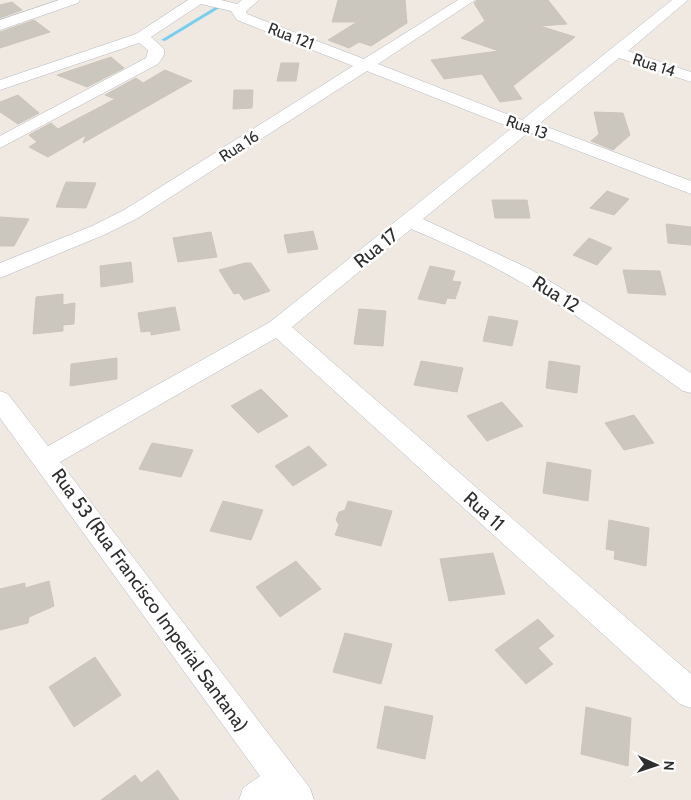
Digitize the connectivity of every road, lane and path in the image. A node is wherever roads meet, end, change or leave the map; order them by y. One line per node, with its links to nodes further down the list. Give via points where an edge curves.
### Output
1 (73, 0): 8 (street)
2 (198, 0): 9 (street)
3 (203, 0): 7 (street)
4 (252, 0): 7 (street, Rua 121)
5 (468, 0): 11 (street, Rua 16)
6 (681, 0): 10 (street, Rua 17)
7 (229, 6): 11 (street, Rua 121, via 242,17)
8 (0, 25)
9 (141, 37): 13 (street); 15 (street, via 156,49 152,61)
10 (618, 53): 12 (street, Rua 14); 14 (street, Rua 17)
11 (364, 64): 14 (street, Rua 13); 18 (street, Rua 16, via 131,214)
12 (691, 77)
13 (0, 85)
14 (527, 126): 16 (street, Rua 13); 17 (street, Rua 17)
15 (0, 143)
16 (691, 188)
17 (410, 221): 19 (street, Rua 17); 20 (street, Rua 12, via 497,259 523,274)
18 (0, 271)
19 (278, 327): 22 (street, Rua 17); 23 (street, Rua 11)
20 (691, 385)
21 (0, 400): 22 (street, Rua 53 (Rua Francisco Imperial Santana))
22 (45, 459): 24 (street, Rua 53 (Rua Francisco Imperial Santana))
23 (691, 694)
24 (290, 790): 25 (street)
25 (255, 800)

